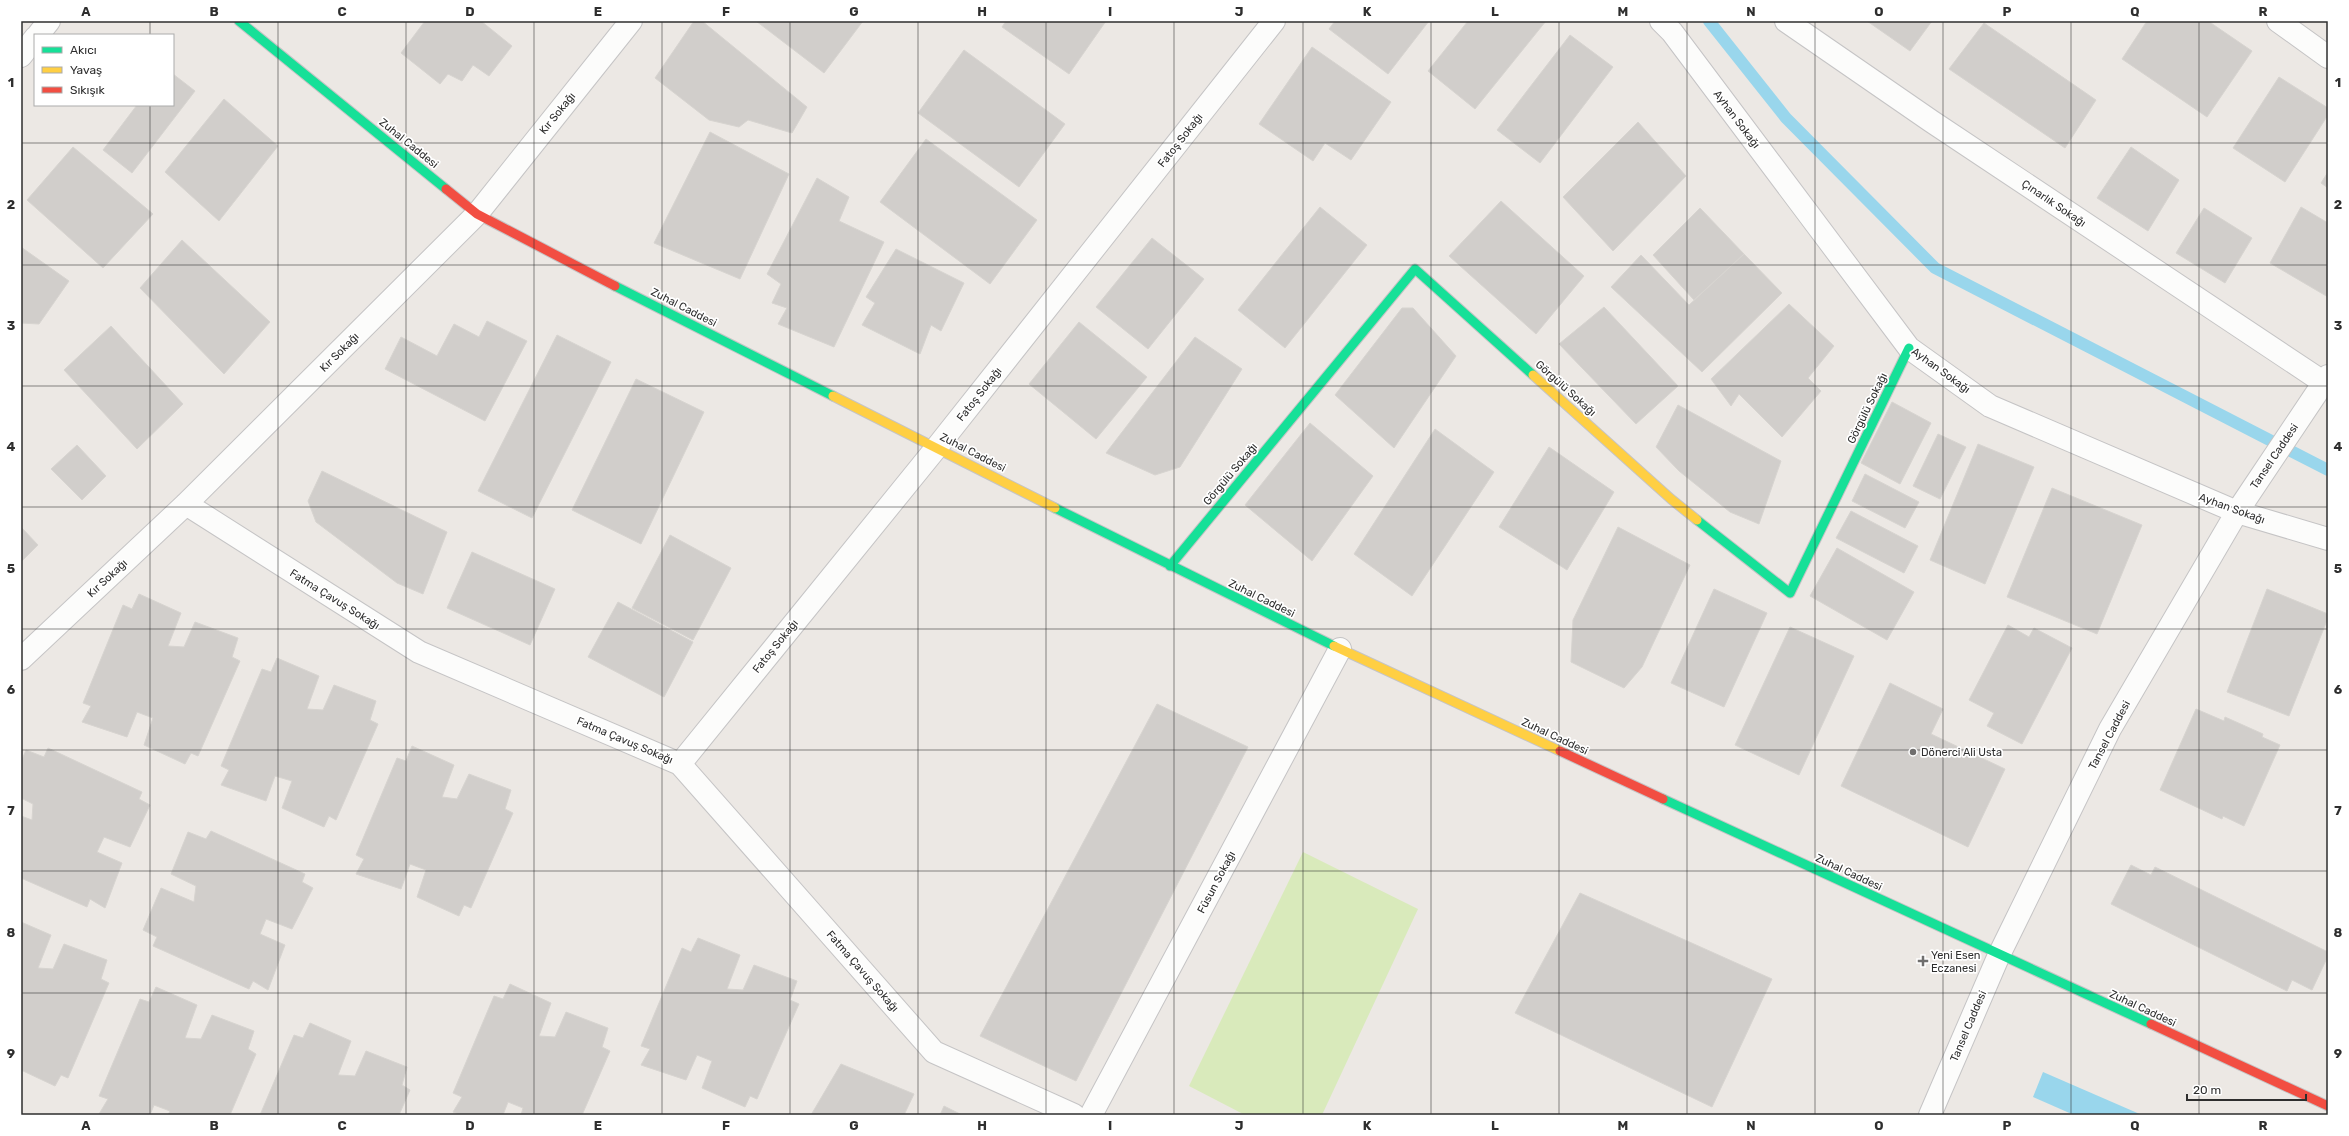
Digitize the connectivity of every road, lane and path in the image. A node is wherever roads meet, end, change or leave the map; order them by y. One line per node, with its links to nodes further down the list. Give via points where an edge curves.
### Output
1 (49, 21): 8 (street)
2 (239, 21): 12 (street, Zuhal Caddesi)
3 (631, 21): 12 (street, Kır Sokağı)
4 (1274, 21): 15 (street, Fatoş Sokağı)
5 (1786, 21): 14 (street, Çınarlık Sokağı, via 1931,121)
6 (2278, 21): 11 (street)
7 (1672, 25): 13 (street, Ayhan Sokağı)
8 (39, 34)
9 (34, 39): 10 (street)
10 (21, 56)
11 (2328, 57)
12 (477, 214): 15 (street, Zuhal Caddesi); 16 (street, Kır Sokağı)
13 (1910, 348): 17 (street, Ayhan Sokağı, via 1990,406); 19 (street, Görgülü Sokağı, via 1790,593 1671,499 1416,269)
14 (2326, 379): 17 (street, Tansel Caddesi)
15 (936, 447): 19 (street, Zuhal Caddesi); 22 (street, Fatoş Sokağı)
16 (186, 504): 21 (street, Kır Sokağı); 22 (street, Fatma Çavuş Sokağı, via 419,652)
17 (2237, 512): 18 (street, Ayhan Sokağı); 23 (street, Tansel Caddesi, via 2110,729)
18 (2328, 539)
19 (1170, 566): 20 (street, Zuhal Caddesi)
20 (1340, 649): 23 (street, Zuhal Caddesi); 26 (street, Füsun Sokağı)
21 (21, 658)
22 (680, 764): 25 (street, Fatma Çavuş Sokağı, via 934,1052)
23 (1999, 955): 24 (street, Zuhal Caddesi); 27 (street, Tansel Caddesi)
24 (2328, 1106)
25 (1074, 1115)
26 (1091, 1115)
27 (1930, 1115)

